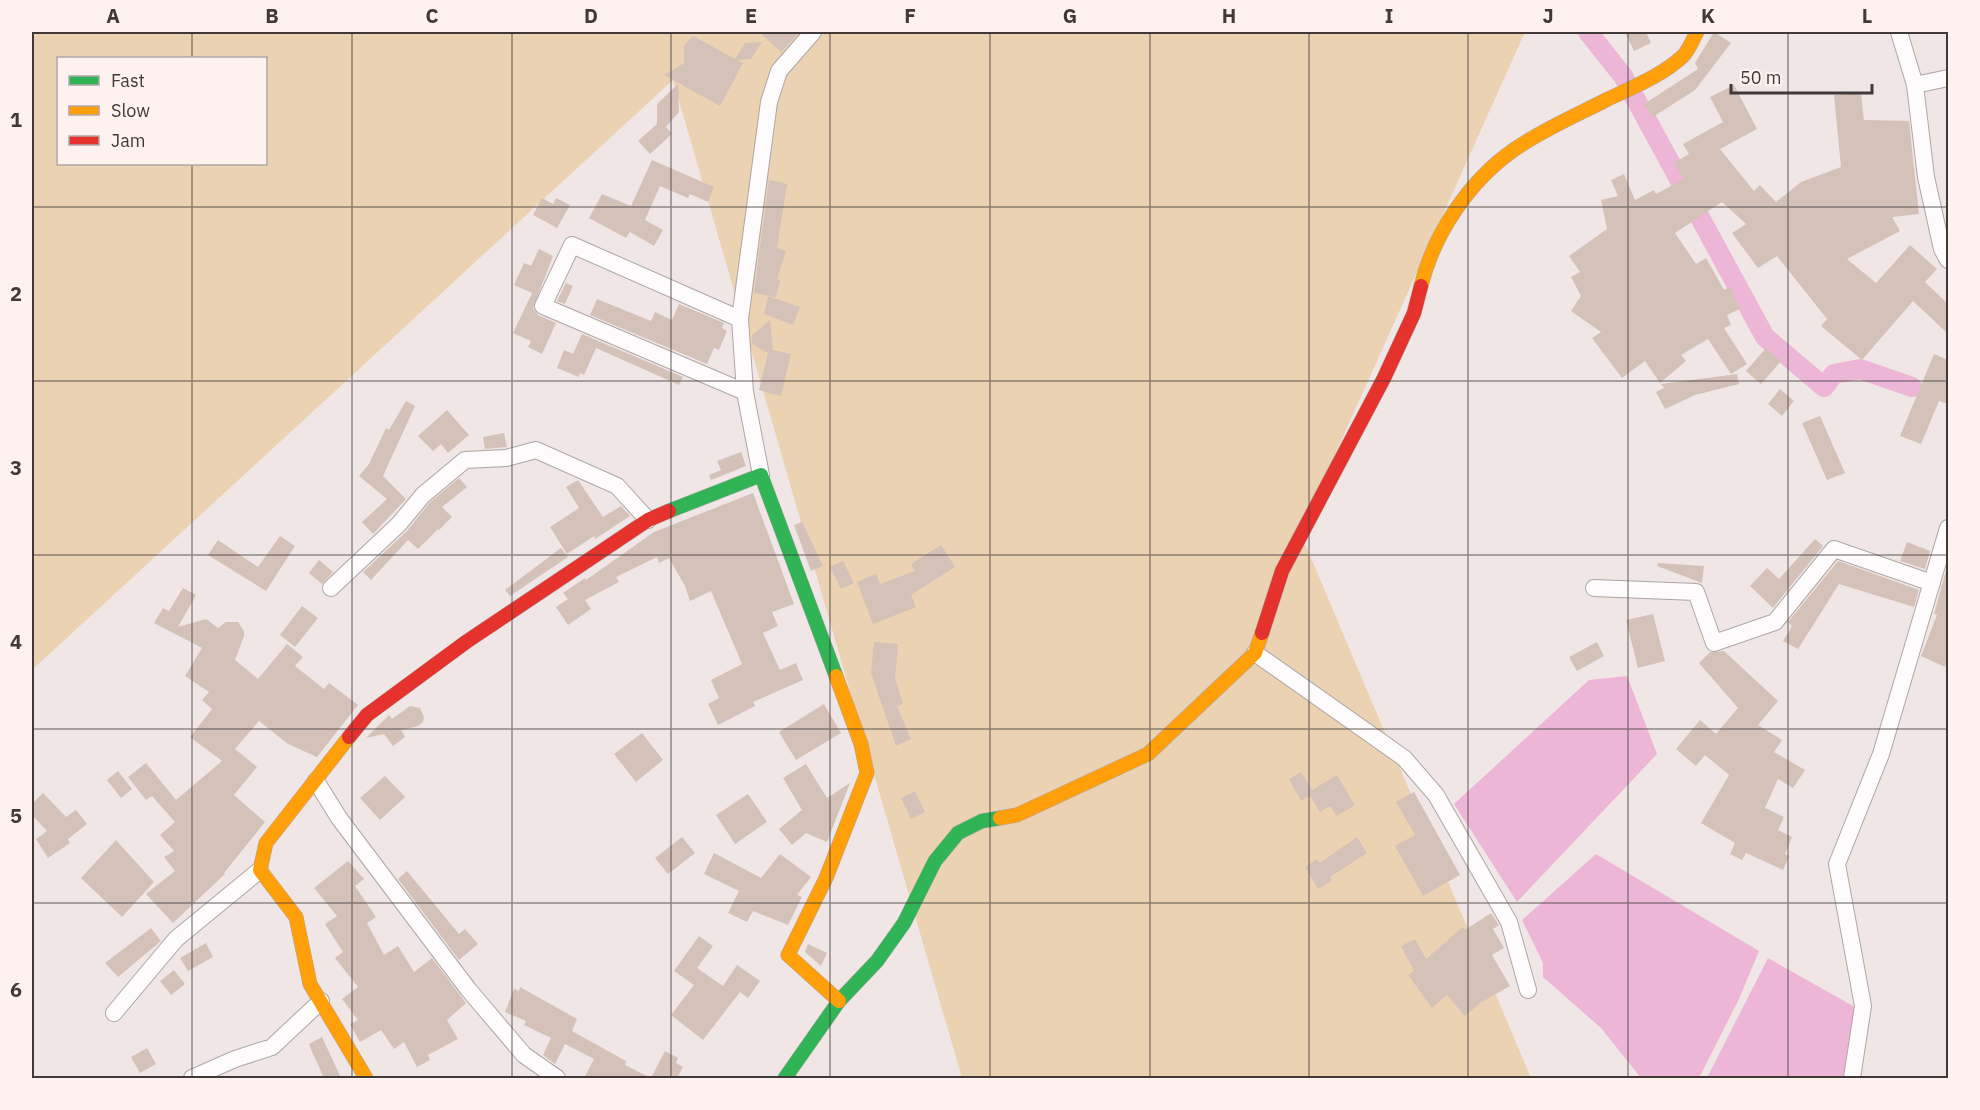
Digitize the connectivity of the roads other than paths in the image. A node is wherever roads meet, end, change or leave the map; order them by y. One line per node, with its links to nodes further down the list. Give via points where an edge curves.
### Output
1 (813, 32): 7 (street, via 779,70 769,102)
2 (1697, 32): 15 (street, via 1684,55 1645,81 1514,150 1450,216 1427,260 1414,313 1282,571)
3 (1899, 32): 5 (street)
4 (1948, 78): 5 (street)
5 (1915, 85): 6 (street, via 1926,177)
6 (1948, 260)
7 (740, 319): 8 (street); 8 (street, via 572,245 543,306)
8 (745, 393): 9 (street)
9 (761, 475): 10 (street); 20 (street, via 861,744 867,773 826,878 788,955)
10 (648, 520): 13 (street, via 617,486 536,450 506,458 465,460 423,495 399,524); 16 (street, via 466,642 367,715)
11 (1948, 528): 12 (street)
12 (1932, 583): 14 (street, via 1834,549 1775,622 1714,643 1695,592); 26 (street, via 1881,754 1837,864 1863,1006)
13 (331, 588)
14 (1594, 588)
15 (1255, 653): 18 (street, via 1404,758 1436,795 1509,922); 20 (street, via 1148,754 1017,815 982,821 958,833 935,861 904,923 877,961)
16 (316, 781): 17 (street, via 266,843); 24 (street, via 339,818 468,989 524,1055)
17 (260, 870): 19 (street, via 296,917 310,984); 21 (street, via 176,939)
18 (1528, 990)
19 (321, 1001): 22 (street, via 272,1047); 23 (street)
20 (839, 1001): 25 (street)
21 (114, 1012)
22 (192, 1078)
23 (366, 1078)
24 (557, 1078)
25 (785, 1078)
26 (1852, 1078)

